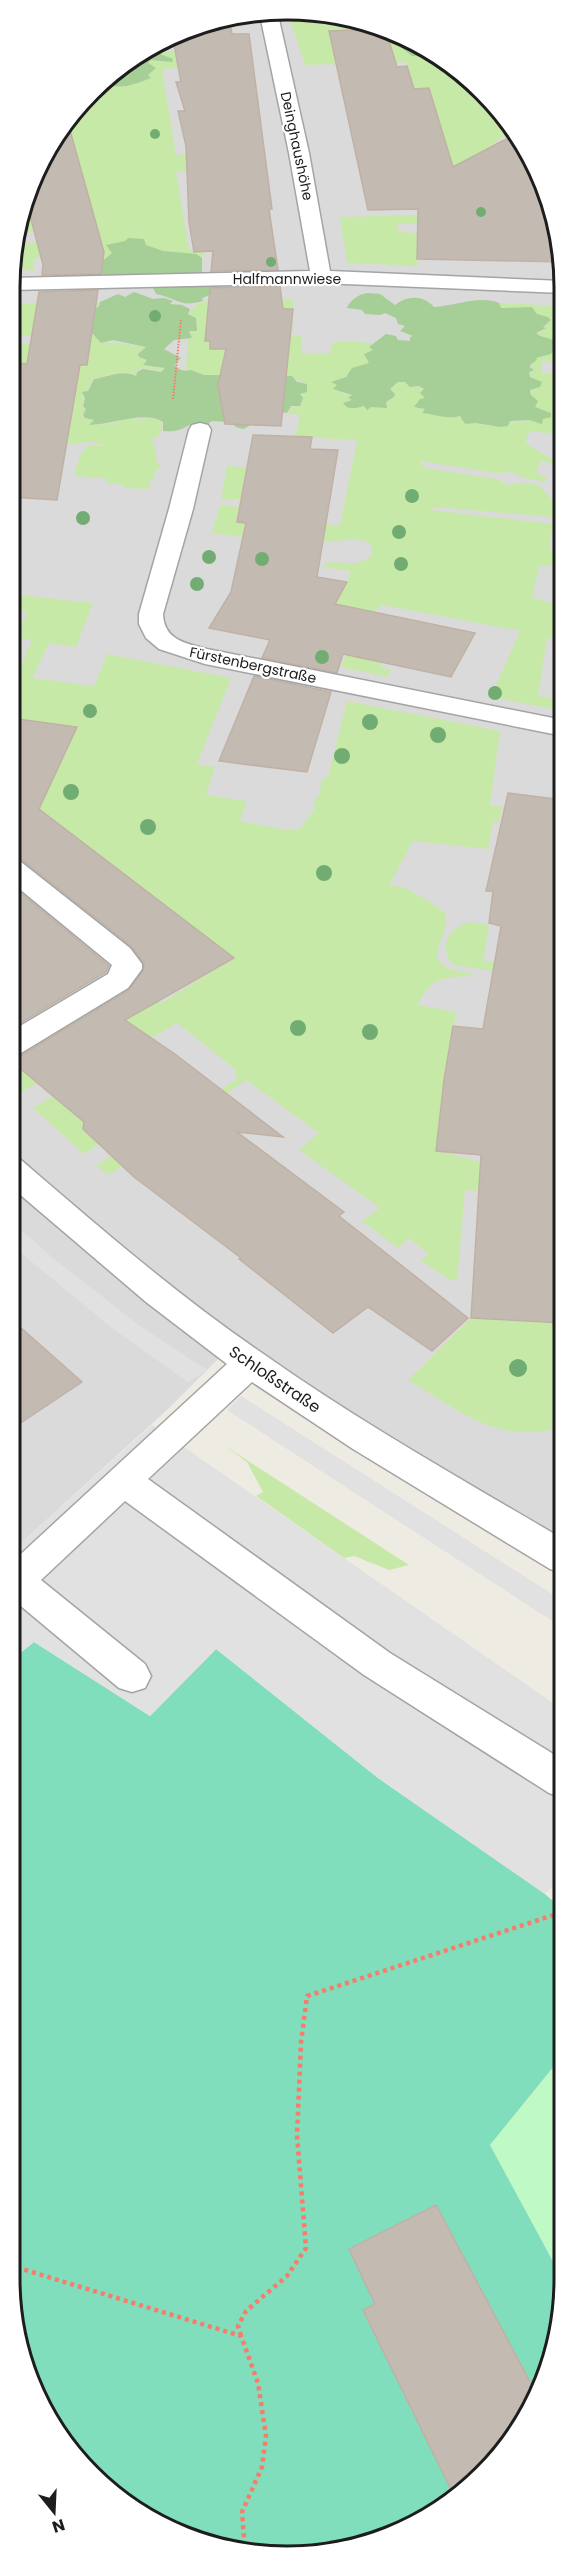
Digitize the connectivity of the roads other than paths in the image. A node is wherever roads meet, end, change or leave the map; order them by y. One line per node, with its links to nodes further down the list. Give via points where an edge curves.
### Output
1 (270, 20): 2 (street, Deinghaushöhe)
2 (321, 277): 3 (street, Halfmannwiese); 4 (street, Halfmannwiese)
3 (20, 284)
4 (554, 287)
5 (198, 439): 6 (street, Fürstenbergstraße, via 151,614 150,623 158,638 205,656)
6 (554, 726)
7 (20, 875): 8 (street, via 120,955 127,969 118,981)
8 (20, 1040)
9 (20, 1176): 10 (street, Schloßstraße, via 147,1284)
10 (250, 1363): 11 (street); 12 (street, Schloßstraße)
11 (124, 1481): 13 (street); 16 (street, via 377,1664)
12 (554, 1551)
13 (20, 1577)
14 (20, 1584): 15 (street)
15 (132, 1676)
16 (554, 1775)

